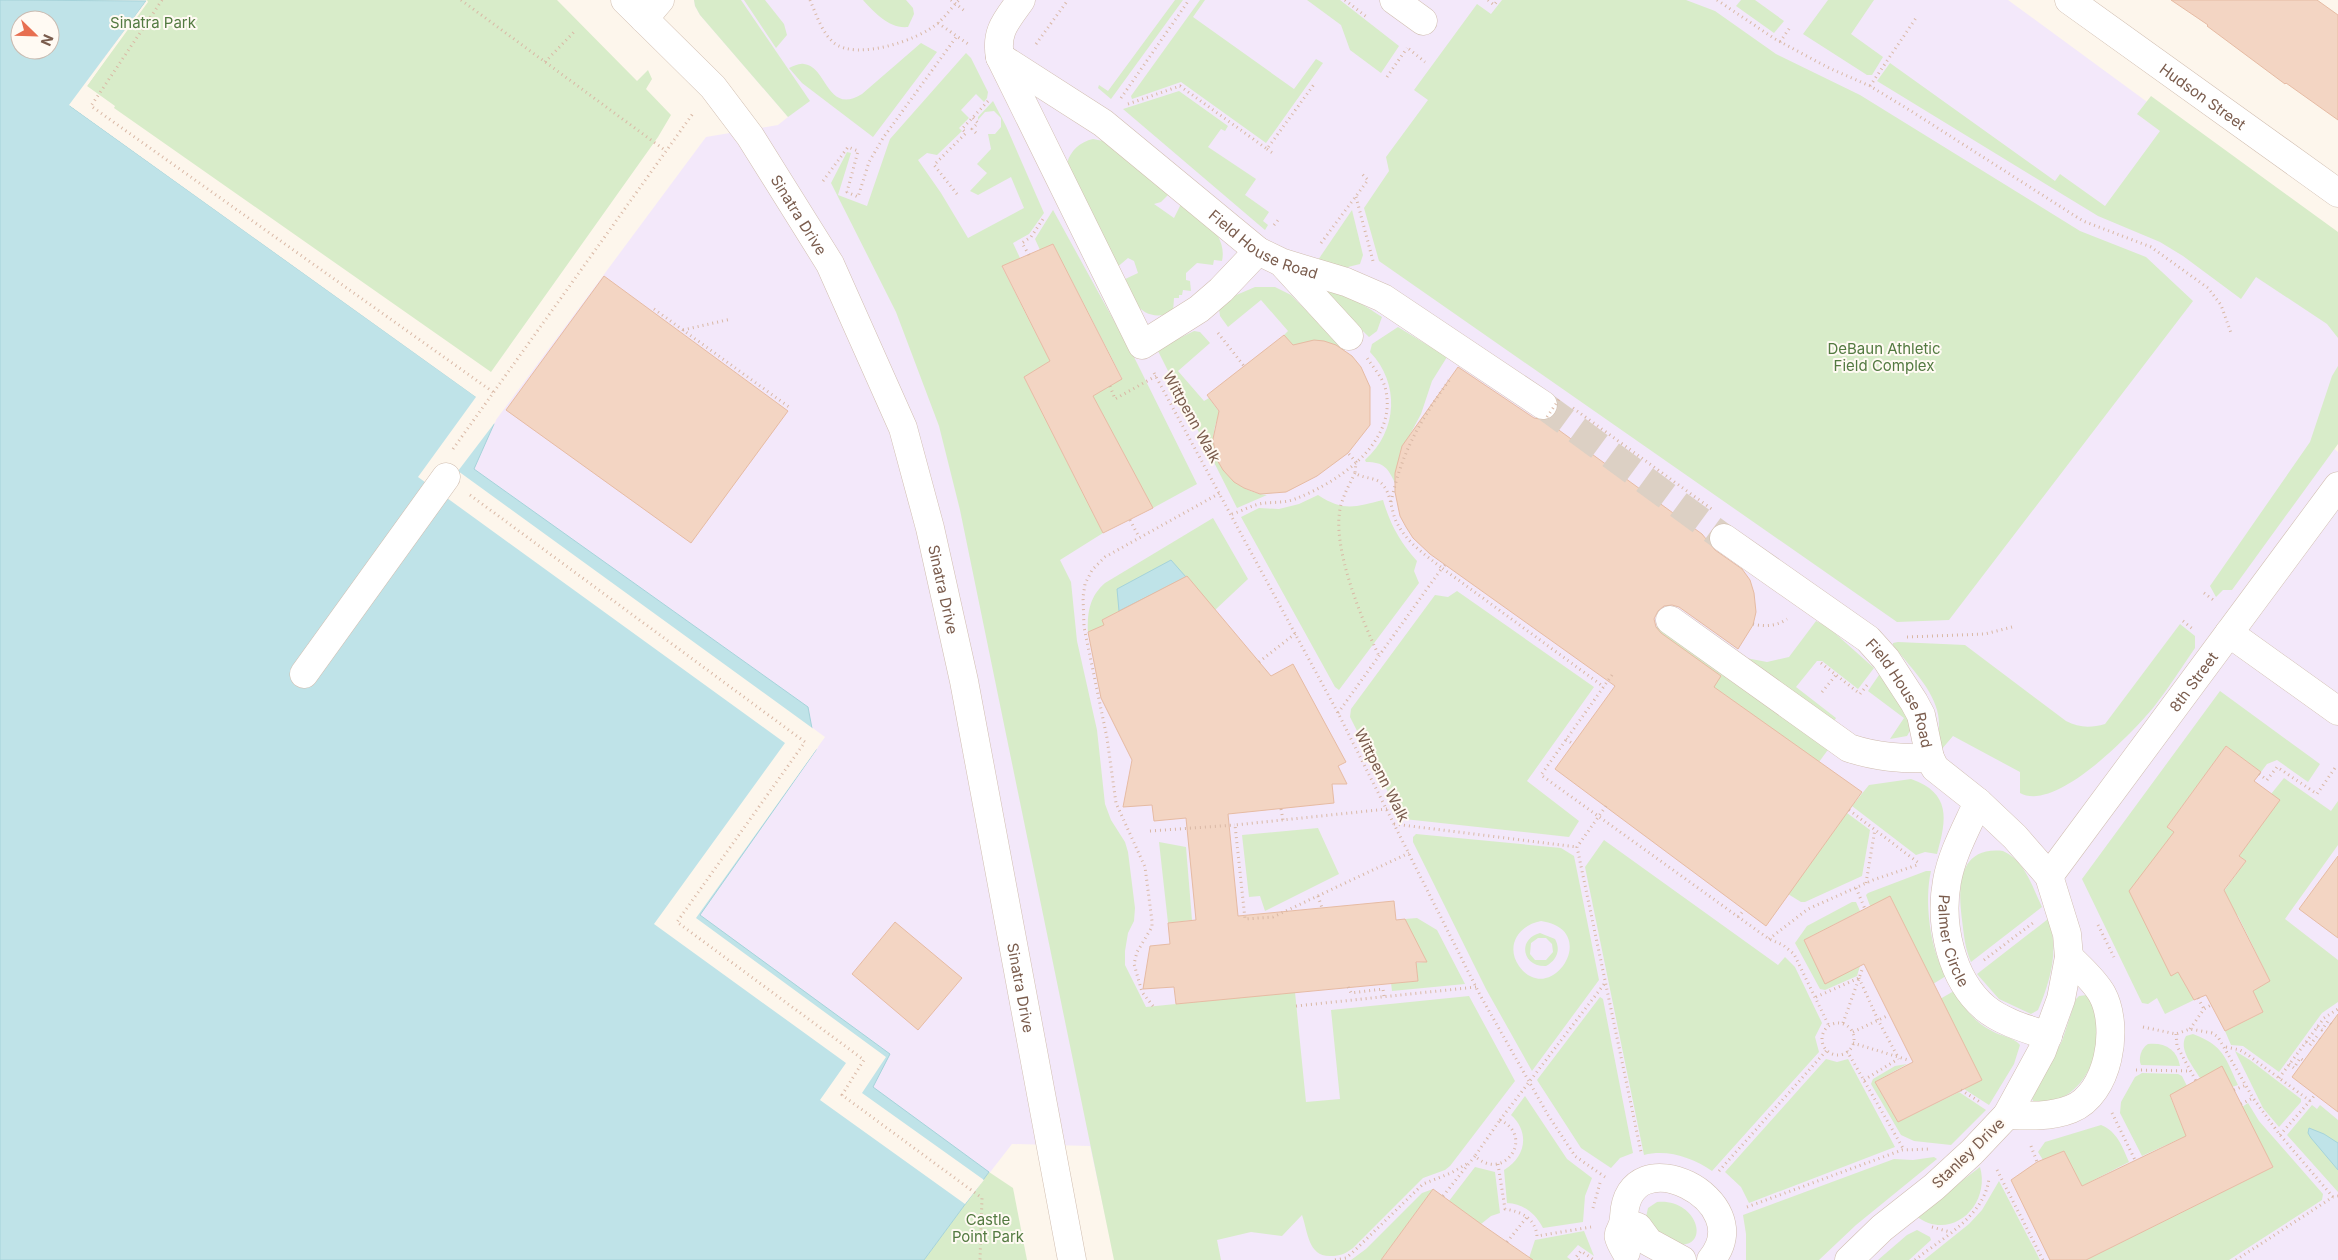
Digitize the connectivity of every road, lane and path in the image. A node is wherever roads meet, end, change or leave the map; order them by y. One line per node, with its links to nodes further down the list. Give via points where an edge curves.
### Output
1 (162, 0): 59 (path, via 91,106)
2 (461, 0): 26 (path)
3 (810, 0): 13 (path, via 822,28 835,43 851,50 892,45 912,38 936,25)
4 (951, 0): 13 (path)
5 (1021, 0): 25 (street, via 998,34)
6 (1068, 0): 24 (path, via 1034,46)
7 (1189, 0): 31 (path)
8 (1394, 0): 18 (street)
9 (1488, 0): 10 (path, via 1494,5)
10 (1498, 0)
11 (1717, 0): 14 (path)
12 (2069, 0): 41 (street, Hudson Street)
13 (957, 1): 16 (path)
14 (1726, 2): 22 (path)
15 (643, 6): 195 (street, Sinatra Drive, via 714,87 750,136 830,264 903,428 930,528 964,682)
16 (966, 12)
17 (1916, 18): 29 (path)
18 (1422, 21)
19 (1791, 26): 22 (path)
20 (574, 32): 26 (path)
21 (957, 36): 40 (path, via 868,162 858,197 847,192 858,151 848,147)
22 (1780, 42): 29 (path)
23 (1407, 48): 27 (path)
24 (1039, 51)
25 (1000, 57): 45 (street, Field House Road, via 1103,123); 55 (street)
26 (545, 62): 37 (path)
27 (1387, 77)
28 (1315, 83): 36 (path)
29 (1870, 86): 52 (path, via 2083,221 2151,247 2208,288 2221,305)
30 (990, 98): 34 (path)
31 (1119, 102)
32 (1122, 106): 36 (path, via 1180,86)
33 (694, 112): 37 (path)
34 (973, 118): 35 (path, via 978,122 972,129); 42 (path, via 962,129 966,133 934,165)
35 (976, 132)
36 (1267, 148): 38 (path)
37 (666, 151): 59 (path)
38 (1274, 154)
39 (1362, 174): 43 (path, via 1368,180)
40 (823, 181)
41 (2338, 193)
42 (957, 194)
43 (1356, 197): 47 (path); 48 (path)
44 (1050, 210): 46 (path, via 1031,238 1022,242)
45 (1258, 251): 47 (street, Field House Road); 55 (street, via 1198,310)
46 (1029, 254)
47 (1292, 266): 48 (street, Field House Road, via 1346,282); 54 (street)
48 (1383, 298): 60 (street, Field House Road)
49 (654, 309): 51 (path)
50 (731, 319): 51 (path)
51 (682, 330): 61 (path)
52 (2231, 332)
53 (1220, 335): 56 (path)
54 (1350, 336): 64 (path, via 1362,349 1384,386 1386,396 1385,414 1378,436 1372,447)
55 (1142, 345): 57 (path, Wittpenn Walk)
56 (1244, 366)
57 (1156, 376): 58 (path, via 1115,399); 68 (path, Wittpenn Walk)
58 (1110, 386)
59 (492, 392): 66 (path, via 438,471)
60 (1551, 403): 72 (path)
61 (789, 407)
62 (1430, 407): 69 (path, via 1405,450)
63 (1348, 453): 64 (path)
64 (1356, 462): 65 (path); 70 (path, via 1319,487 1294,499 1263,503)
65 (1355, 473): 69 (path, via 1383,485); 80 (path, via 1341,504 1340,537 1349,579)
66 (446, 477): 83 (street); 194 (path, via 805,742 677,922 864,1060 842,1094 982,1198)
67 (2338, 486): 78 (street, 8th Street)
68 (1220, 493): 70 (path, Wittpenn Walk); 73 (path)
69 (1390, 503): 74 (path, via 1408,541)
70 (1232, 514): 77 (path, Wittpenn Walk)
71 (1130, 520): 73 (path)
72 (1720, 525): 79 (street, Field House Road)
73 (1139, 537): 134 (path, via 1105,557 1092,570 1085,584 1083,612 1116,804 1142,856 1147,876 1152,927 1137,952 1134,964 1142,992)
74 (1443, 567): 80 (path); 86 (path)
75 (1670, 620): 93 (street, via 1849,748 1900,759)
76 (2012, 627): 79 (path, via 1985,634)
77 (1296, 633): 81 (path); 90 (path, Wittpenn Walk)
78 (2229, 633): 89 (street); 111 (street, 8th Street)
79 (1868, 639): 93 (street, Field House Road, via 1914,702 1926,730)
80 (1379, 656): 90 (path)
81 (1259, 662)
82 (1822, 663): 84 (path)
83 (304, 674)
84 (1836, 674): 87 (path); 88 (path)
85 (1612, 675): 86 (path)
86 (1604, 687): 91 (path)
87 (1820, 694)
88 (1860, 694)
89 (2338, 711)
90 (1338, 713): 99 (path, Wittpenn Walk)
91 (1566, 740): 92 (path); 101 (path, via 1541,775)
92 (1573, 744)
93 (1930, 758): 96 (street, Field House Road, via 1935,768)
94 (2337, 765): 95 (path, via 2317,794 2277,767 2267,780)
95 (2259, 774)
96 (1978, 802): 109 (street, Palmer Circle); 111 (street, Field House Road)
97 (1606, 806): 101 (path)
98 (1280, 809): 102 (path)
99 (1386, 809): 102 (path); 103 (path, Wittpenn Walk)
100 (1849, 810): 105 (path)
101 (1599, 816): 107 (path); 118 (path)
102 (1283, 820): 104 (path)
103 (1394, 824): 107 (path); 108 (path, Wittpenn Walk)
104 (1235, 825): 106 (path); 114 (path, via 1245,919 1273,917)
105 (1875, 829): 110 (path); 112 (path)
106 (1150, 831)
107 (1577, 847): 127 (path)
108 (1409, 853): 114 (path); 129 (path, Wittpenn Walk)
109 (1952, 860): 110 (path); 148 (street, Palmer Circle, via 1947,881 1946,920 1952,958 1961,977 1990,1012)
110 (1921, 864): 112 (path)
111 (2049, 876): 122 (street, Stanley Drive, via 2067,934)
112 (1866, 884): 113 (path)
113 (1856, 888): 116 (path); 121 (path, via 1808,910)
114 (1318, 896): 115 (path)
115 (1322, 908)
116 (1865, 909)
117 (1744, 910): 118 (path)
118 (1738, 916): 121 (path)
119 (2038, 918): 124 (path)
120 (2097, 923): 123 (path)
121 (1770, 939): 131 (path, via 1794,954)
122 (2069, 957): 148 (street, Stanley Drive, via 2067,977); 172 (street, via 2095,985 2107,1006 2111,1034 2107,1064 2090,1094 2072,1108 2032,1116)
123 (2115, 958)
124 (1981, 962)
125 (1863, 967): 126 (path)
126 (1859, 978): 131 (path); 140 (path); 141 (path)
127 (1605, 982): 164 (path); 184 (path)
128 (1348, 987): 130 (path, via 1350,993 1383,989)
129 (1476, 988): 130 (path); 164 (path, Wittpenn Walk)
130 (1384, 997): 135 (path)
131 (1816, 997): 143 (path)
132 (2198, 998): 136 (path)
133 (2211, 1005): 136 (path)
134 (1154, 1006)
135 (1296, 1006)
136 (2204, 1009): 145 (path)
137 (2338, 1009): 144 (path)
138 (1889, 1015): 140 (path)
139 (2142, 1019): 147 (path, via 2143,1027)
140 (1878, 1020): 146 (path); 155 (path)
141 (1842, 1023): 143 (path); 146 (path)
142 (2332, 1024): 144 (path, via 2328,1021 2322,1030)
143 (1829, 1026): 153 (path, via 1822,1040)
144 (2317, 1027): 150 (path)
145 (2190, 1029): 147 (path); 152 (path, via 2212,1033)
146 (1852, 1032): 151 (path)
147 (2176, 1034): 160 (path, via 2177,1046)
148 (2048, 1036): 172 (street, Stanley Drive, via 2042,1051)
149 (2320, 1039): 150 (path, via 2317,1036 2310,1045)
150 (2306, 1042): 158 (path)
151 (1853, 1043): 154 (path); 155 (path)
152 (2225, 1047): 161 (path, via 2240,1050); 165 (path)
153 (1827, 1050): 154 (path, via 1840,1054); 185 (path)
154 (1847, 1051): 162 (path)
155 (1899, 1059): 156 (path); 162 (path)
156 (1908, 1060)
157 (2304, 1061): 158 (path, via 2300,1058 2294,1068)
158 (2289, 1064): 161 (path)
159 (2133, 1070): 160 (path)
160 (2191, 1071): 163 (path)
161 (2279, 1078): 170 (path)
162 (1864, 1080): 177 (path)
163 (2196, 1081)
164 (1530, 1082): 173 (path); 184 (path, Wittpenn Walk, via 1575,1156)
165 (2246, 1085): 167 (path); 169 (path)
166 (1961, 1090): 172 (path)
167 (2234, 1090)
168 (2315, 1095): 170 (path)
169 (2253, 1098): 171 (path); 174 (path)
170 (2310, 1100): 174 (path)
171 (2241, 1104)
172 (1998, 1111): 201 (street, Stanley Drive, via 1962,1161)
173 (1500, 1120): 178 (path); 182 (path, via 1512,1128 1516,1142 1511,1156)
174 (2280, 1135): 188 (path)
175 (1923, 1148): 177 (path)
176 (2130, 1148): 179 (path)
177 (1904, 1150): 190 (path)
178 (1475, 1156): 181 (path); 182 (path, via 1486,1164)
179 (2136, 1160)
180 (1992, 1161): 203 (path)
181 (1470, 1162): 186 (path); 196 (path, via 1423,1184 1352,1253)
182 (1498, 1164): 189 (path, via 1505,1210 1518,1211)
183 (1990, 1174): 202 (path, via 1986,1194 1977,1209)
184 (1638, 1187): 185 (street, via 1661,1177 1690,1185); 191 (street, via 1624,1205)
185 (1700, 1193): 190 (street, via 1711,1203)
186 (1443, 1196)
187 (2338, 1196): 188 (path)
188 (2332, 1197): 204 (path)
189 (1527, 1217): 191 (path, via 1536,1228 1537,1236); 192 (path)
190 (1718, 1217): 200 (street, via 1721,1239)
191 (1624, 1223): 193 (street, via 1618,1230 1618,1238); 199 (street, via 1638,1227 1649,1242)
192 (1507, 1242)
193 (1626, 1252)
194 (980, 1260)
195 (1072, 1260)
196 (1335, 1260)
197 (1579, 1260): 198 (path, via 1576,1258 1581,1251)
198 (1594, 1260)
199 (1682, 1260)
200 (1711, 1260)
201 (1849, 1260)
202 (1914, 1260)
203 (2043, 1260)
204 (2236, 1260)

